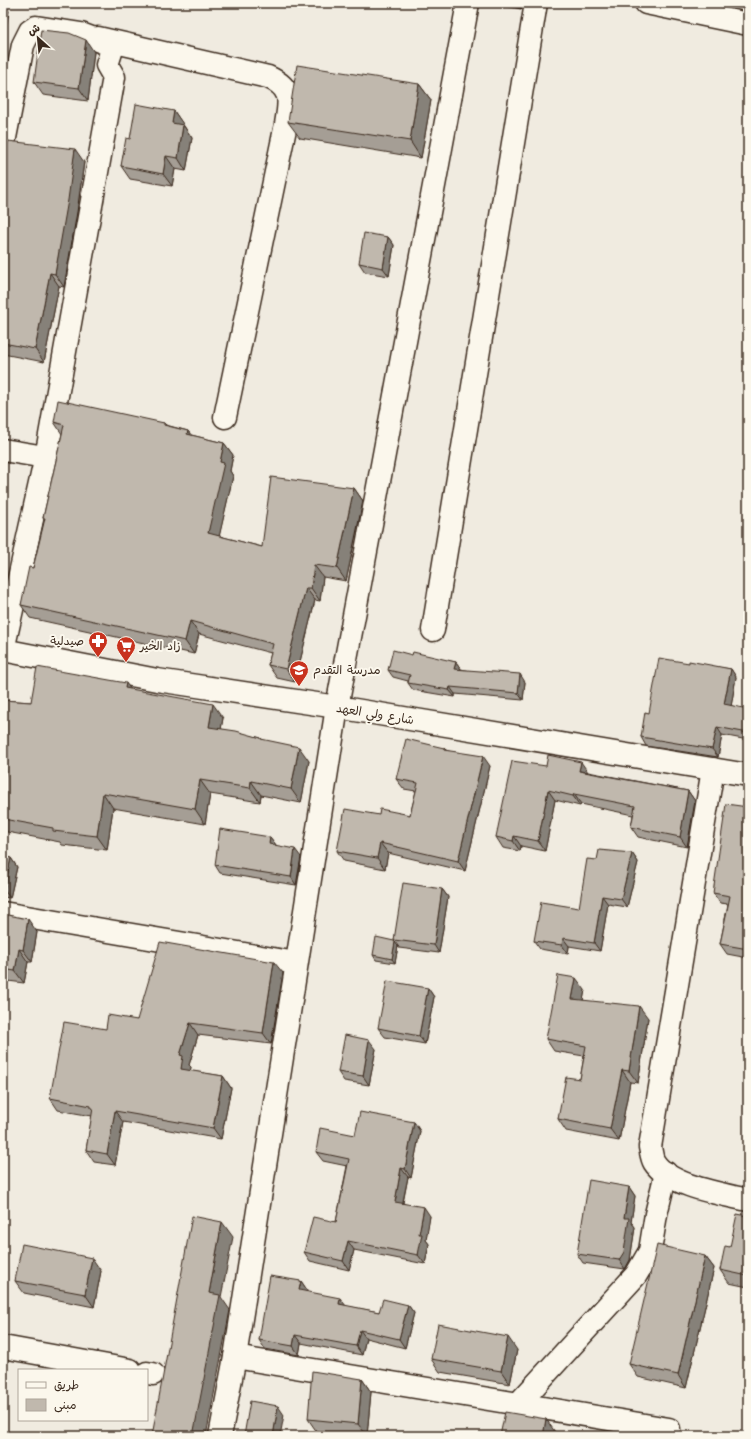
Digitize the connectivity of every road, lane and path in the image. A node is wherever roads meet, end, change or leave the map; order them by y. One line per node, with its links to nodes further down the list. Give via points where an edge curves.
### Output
1 (468, 3): 12 (street)
2 (536, 3): 10 (street)
3 (646, 3): 4 (street)
4 (748, 24)
5 (81, 34): 6 (street, via 36,27 30,32 22,45); 7 (street, via 268,78 281,83 287,92 289,104 286,124); 9 (street, via 113,46 107,65 114,77)
6 (3, 148)
7 (225, 417)
8 (3, 450): 9 (street)
9 (45, 457): 11 (street)
10 (433, 630)
11 (3, 650): 12 (street, شارع ولي العهد, via 157,680)
12 (337, 707): 13 (street, شارع ولي العهد); 16 (street)
13 (713, 769): 14 (street, شارع ولي العهد); 17 (street, via 650,1147 654,1162)
14 (748, 775)
15 (3, 913): 16 (street)
16 (296, 963): 20 (street)
17 (666, 1173): 18 (street, via 686,1184); 22 (street, via 650,1251 636,1275)
18 (748, 1200)
19 (3, 1347): 21 (street)
20 (235, 1357): 22 (street); 24 (street)
21 (124, 1369)
22 (518, 1404): 23 (street)
23 (669, 1429)
24 (220, 1436)

